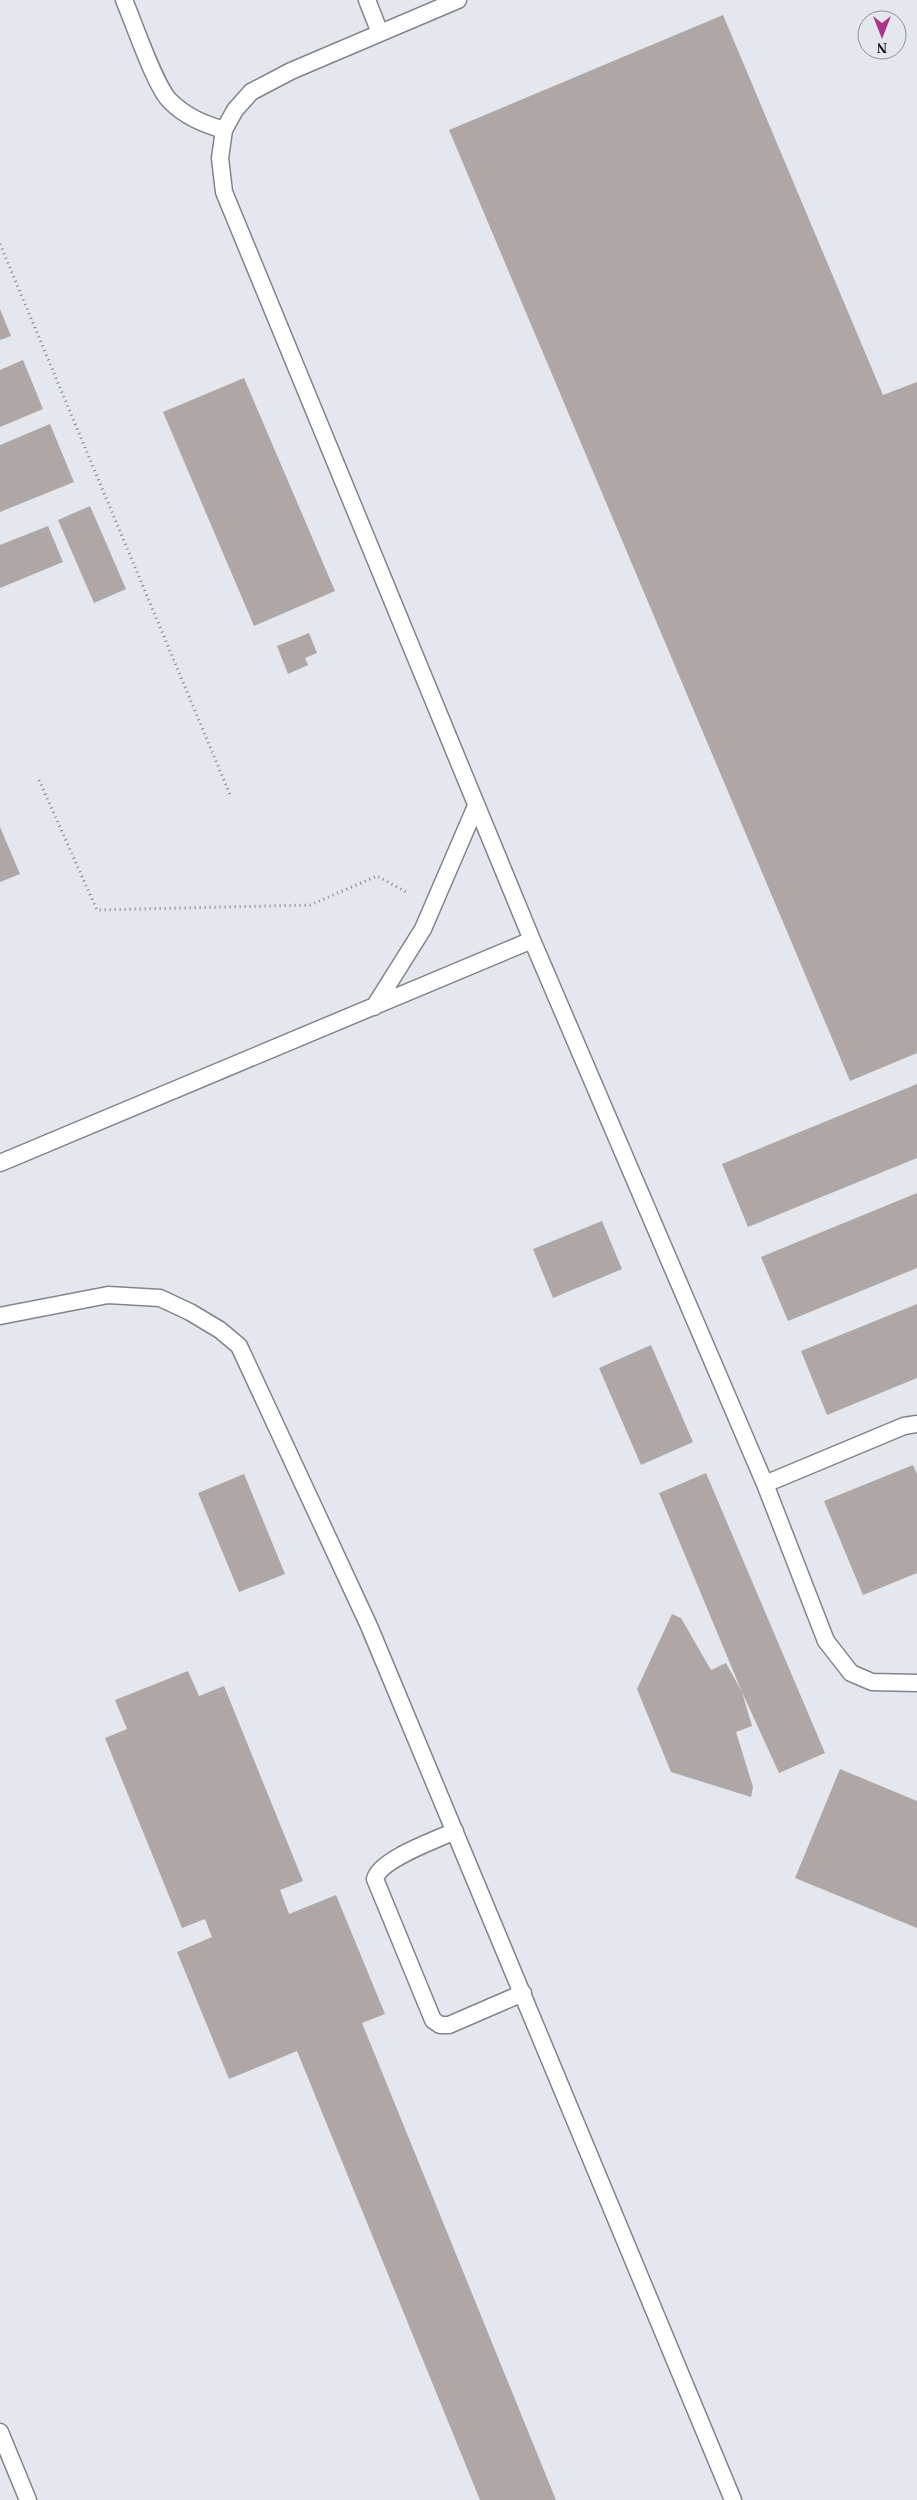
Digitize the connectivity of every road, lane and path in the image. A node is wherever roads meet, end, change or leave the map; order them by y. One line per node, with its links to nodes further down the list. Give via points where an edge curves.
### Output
1 (124, 0): 5 (lane, via 169,100 186,115)
2 (367, 0): 4 (lane)
3 (458, 0): 4 (lane)
4 (380, 33): 5 (lane, via 291,71 252,92 235,110)
5 (224, 130): 9 (lane, via 220,158 224,192)
6 (0, 244): 8 (path)
7 (39, 780): 10 (path, via 97,910 310,905 377,876)
8 (231, 797)
9 (476, 806): 10 (lane); 11 (lane)
10 (433, 906): 12 (lane, via 423,929)
11 (532, 940): 12 (lane); 16 (lane)
12 (374, 1007): 13 (lane)
13 (0, 1163)
14 (0, 1316): 18 (lane, via 108,1295 160,1298 220,1330 239,1346 369,1626)
15 (917, 1424): 16 (lane, via 904,1426)
16 (765, 1484): 17 (lane, via 826,1641 851,1673 872,1682)
17 (917, 1683)
18 (455, 1831): 19 (lane); 19 (lane, via 386,1863 376,1873 375,1879 433,2020 440,2025 448,2025)
19 (523, 1993): 22 (lane)
20 (0, 2432): 21 (lane)
21 (28, 2500)
22 (733, 2500)

